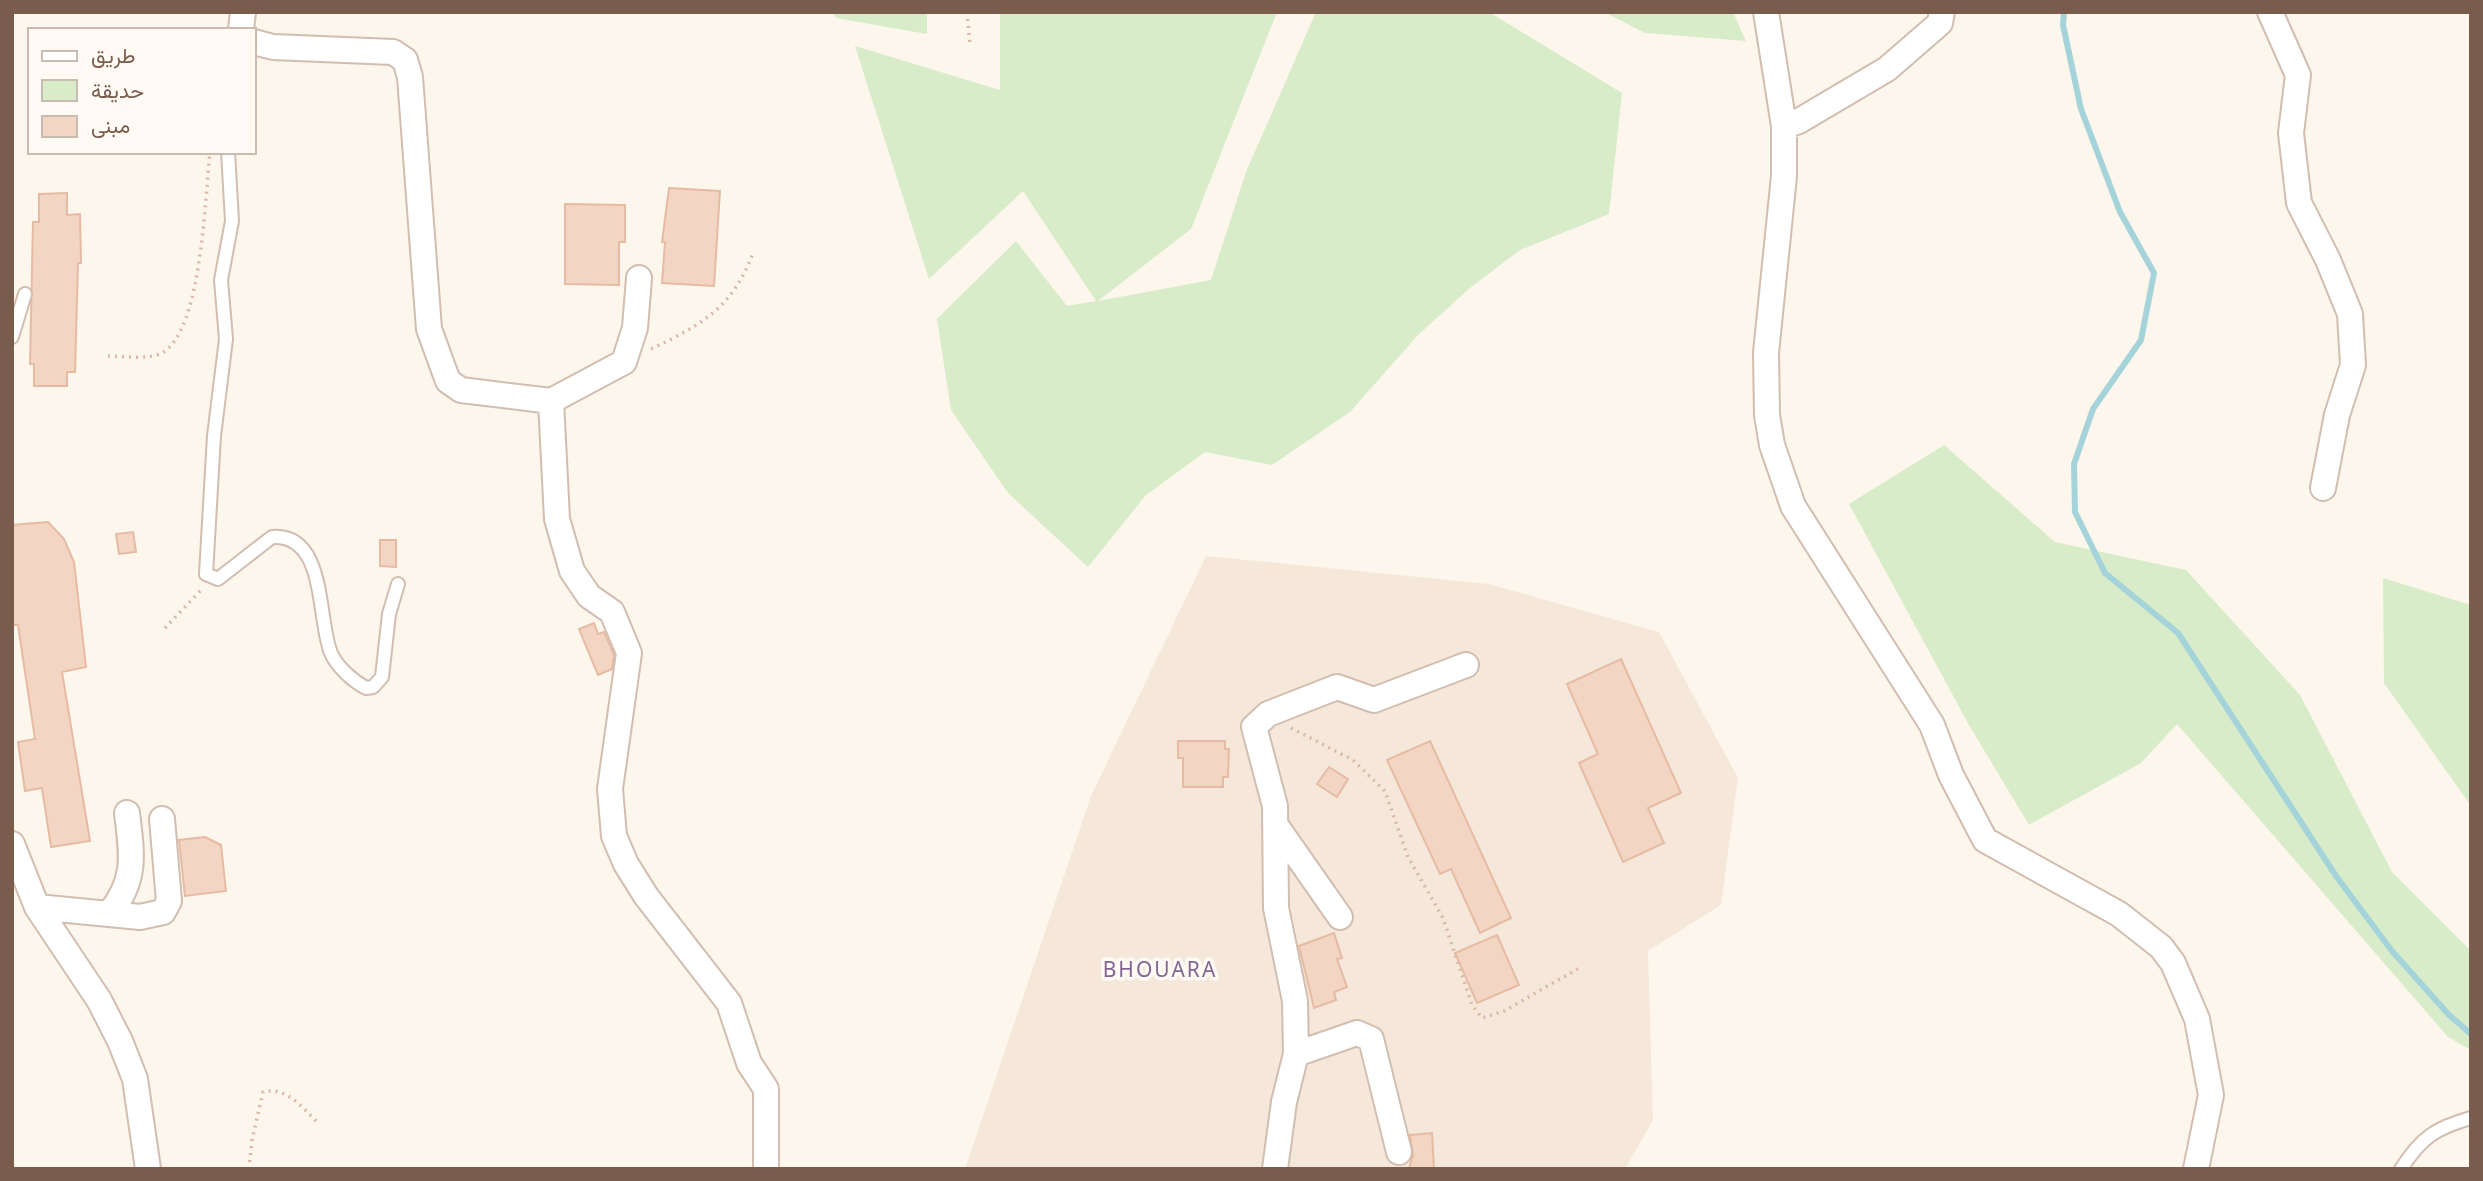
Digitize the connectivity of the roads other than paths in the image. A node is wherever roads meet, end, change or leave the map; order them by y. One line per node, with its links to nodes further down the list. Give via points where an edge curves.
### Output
1 (1766, 12): 5 (street)
2 (1942, 12): 5 (street, via 1940,23 1887,69)
3 (2270, 12): 11 (street, via 2298,75 2291,132 2299,203 2350,314 2353,365 2337,415)
4 (256, 43): 10 (street, via 393,52 405,60 422,199 429,329 447,381 461,390)
5 (1784, 126): 27 (street, via 1766,386 1772,445 1793,506 1932,725 1951,775 1985,840 2119,914 2161,947 2173,963 2197,1019 2211,1095)
6 (228, 154): 12 (lane, via 232,221 221,280 226,339 205,568 211,579 218,579 272,537 294,540 318,581 330,651 340,667 366,688 382,677 389,614)
7 (639, 278): 10 (street, via 635,328 624,362)
8 (26, 294): 9 (lane)
9 (12, 337)
10 (551, 401): 25 (street, via 557,519 572,571 589,596 612,612 629,653 610,789 614,835 646,896 729,1003 750,1063 766,1088)
11 (2323, 488)
12 (398, 584)
13 (1466, 665): 16 (street, via 1374,700 1337,687 1268,714 1254,727 1275,806)
14 (127, 813): 19 (street, via 132,860 128,886)
15 (162, 820): 19 (street, via 169,891 163,912 140,917)
16 (1275, 824): 20 (street); 21 (street, via 1276,908 1295,1001)
17 (12, 844): 18 (street)
18 (37, 907): 19 (street); 24 (street, via 99,1000 120,1041 135,1079)
19 (109, 914)
20 (1340, 917)
21 (1296, 1054): 23 (street, via 1357,1033 1371,1039); 26 (street)
22 (2471, 1118): 28 (lane, via 2419,1142)
23 (1399, 1152)
24 (148, 1169)
25 (766, 1169)
26 (1275, 1169)
27 (2196, 1169)
28 (2401, 1169)

